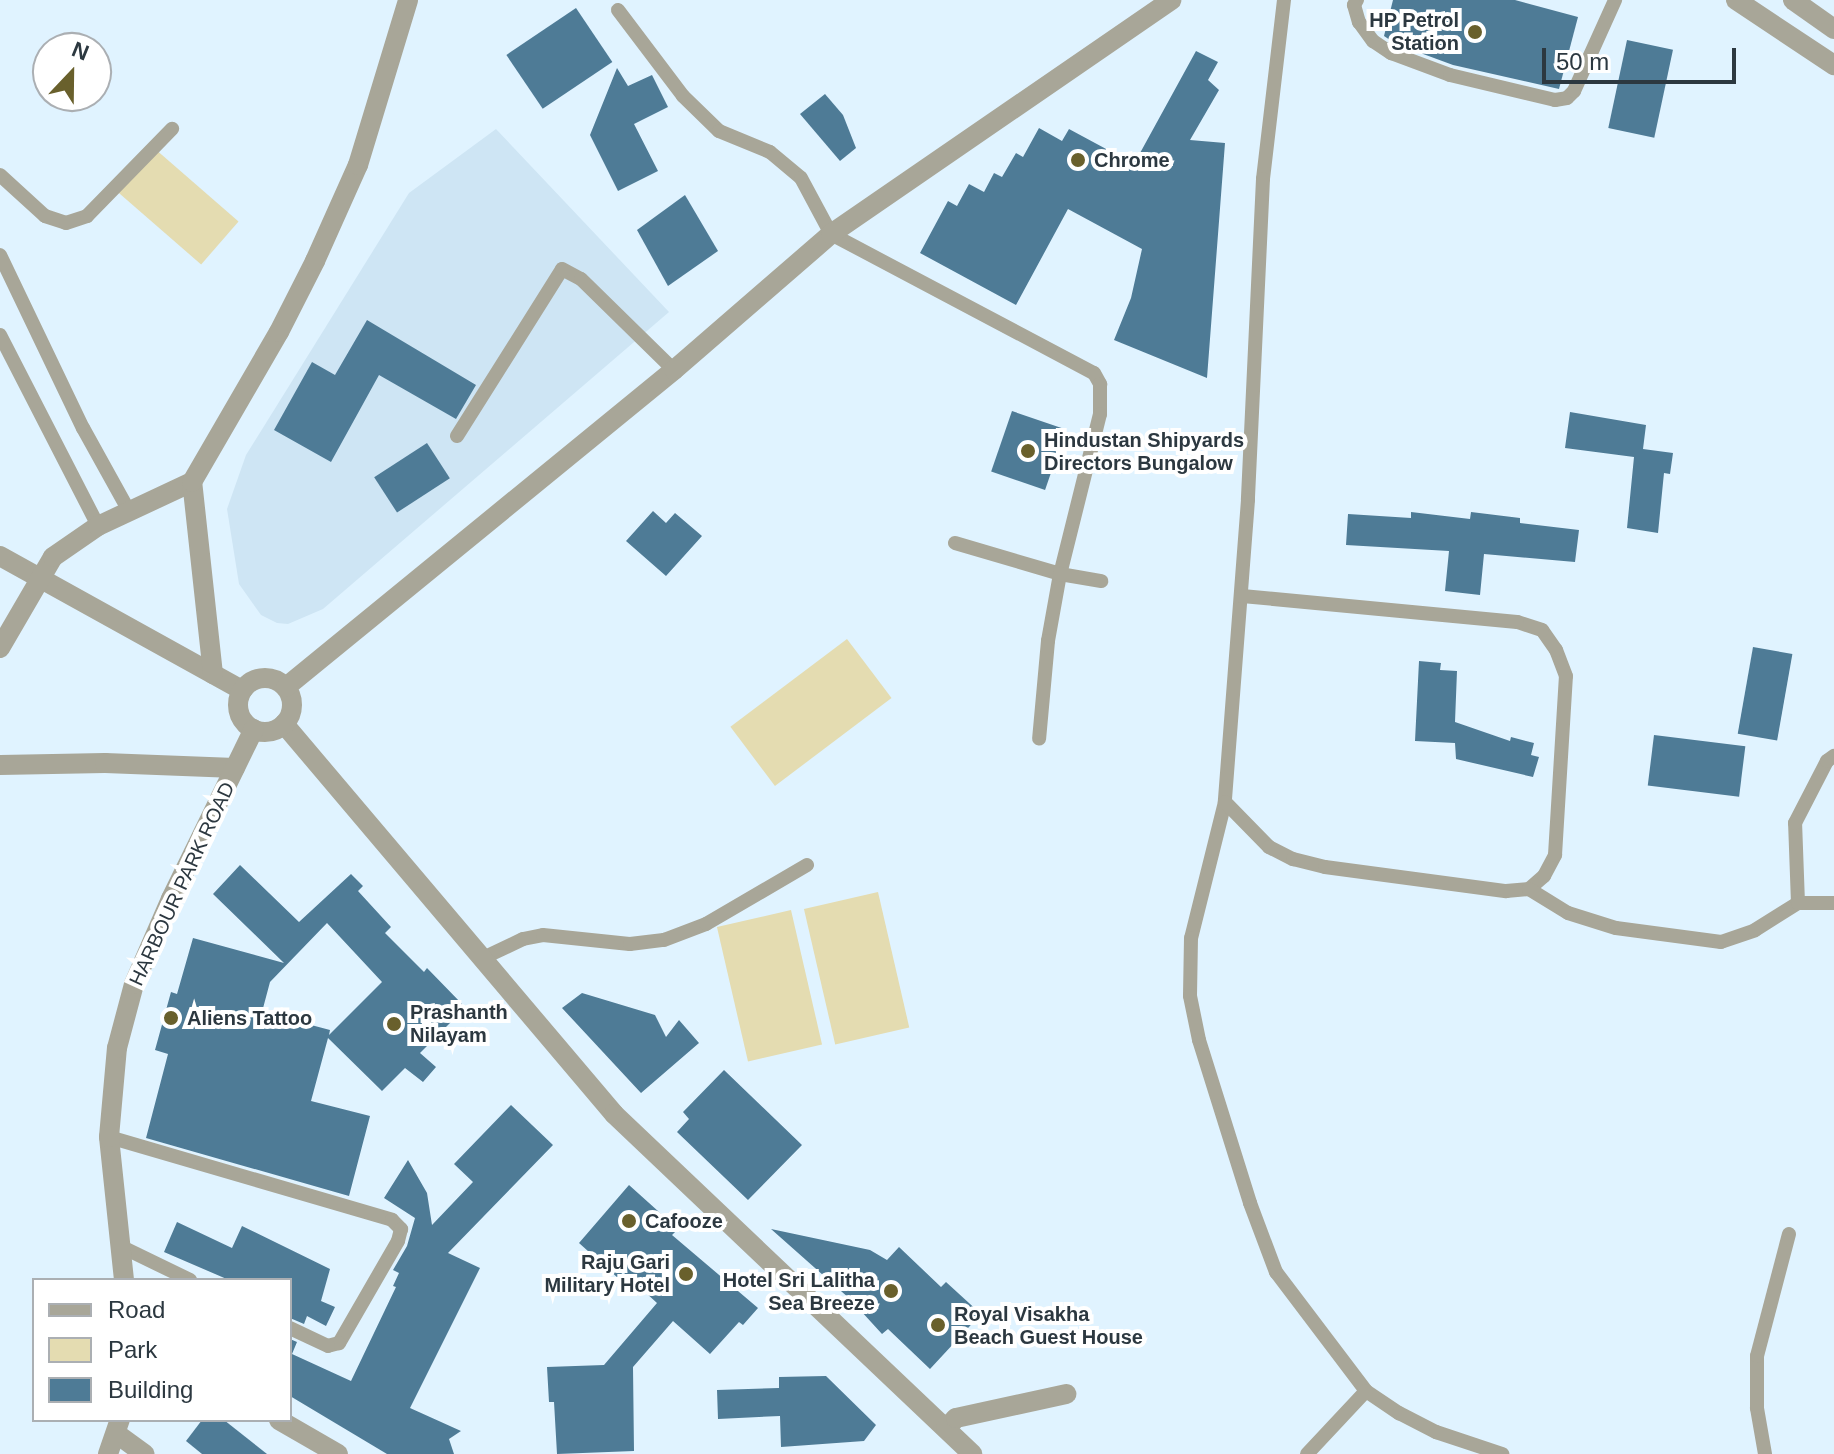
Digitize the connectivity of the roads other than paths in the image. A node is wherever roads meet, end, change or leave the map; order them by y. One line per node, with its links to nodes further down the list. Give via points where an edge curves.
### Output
1 (408, 0): 18 (street, via 358,165 279,332)
2 (1171, 0): 13 (street)
3 (1284, 0): 26 (lane, via 1263,179)
4 (1357, 0): 5 (lane, via 1359,22 1391,53 1450,75 1555,100 1574,91)
5 (1615, 0)
6 (1736, 0): 10 (street)
7 (1793, 0): 9 (street)
8 (618, 10): 13 (lane, via 683,96 719,131 770,152 801,178)
9 (1834, 29)
10 (1834, 65)
11 (172, 129): 12 (lane, via 87,216 66,223 45,216)
12 (0, 175)
13 (831, 234): 16 (street); 23 (lane, via 1094,373 1100,384 1100,414)
14 (0, 255): 19 (lane)
15 (0, 335): 20 (lane)
16 (674, 370): 17 (lane, via 581,279 562,269); 29 (street)
17 (457, 436)
18 (192, 482): 19 (street); 28 (street)
19 (129, 511): 20 (street)
20 (98, 526): 24 (street, via 53,557)
21 (955, 543): 23 (lane)
22 (0, 556): 24 (street)
23 (1060, 574): 25 (lane); 33 (lane)
24 (41, 579): 27 (street); 28 (street)
25 (1101, 581)
26 (1242, 596): 37 (lane); 39 (lane, via 1517,622 1542,630 1566,676 1555,855 1544,876)
27 (0, 648)
28 (213, 674): 30 (street)
29 (286, 687): 30 (street, via 268,678); 31 (street, via 292,706)
30 (242, 690): 32 (street, via 238,708)
31 (284, 724): 32 (street, via 269,731); 42 (street)
32 (254, 729): 36 (street, HARBOUR PARK ROAD)
33 (1039, 739)
34 (1834, 756): 40 (lane, via 1795,823)
35 (0, 765): 36 (street)
36 (235, 768): 43 (street, HARBOUR PARK ROAD, via 134,984 117,1048)
37 (1225, 802): 39 (lane, via 1269,847 1293,859 1506,891); 49 (lane, via 1191,938 1190,996 1199,1040 1276,1272)
38 (807, 865): 42 (lane, via 706,924 664,940 630,944 543,935)
39 (1529, 889): 40 (lane, via 1568,913 1616,928 1721,942 1755,930)
40 (1798, 903): 41 (lane)
41 (1834, 903)
42 (483, 958): 53 (street, via 614,1114)
43 (109, 1137): 45 (street, HARBOUR PARK ROAD); 48 (lane, via 392,1220 401,1229 339,1343 328,1346)
44 (1789, 1234): 60 (lane, via 1757,1356 1757,1408)
45 (120, 1246): 46 (street, HARBOUR PARK ROAD); 47 (lane)
46 (124, 1278)
47 (186, 1278)
48 (292, 1329)
49 (1366, 1391): 58 (lane); 59 (lane, via 1436,1432)
50 (1066, 1394): 53 (street, via 956,1418)
51 (282, 1422): 56 (street)
52 (118, 1427): 54 (street); 55 (street)
53 (946, 1428): 57 (street)
54 (108, 1454)
55 (145, 1454)
56 (338, 1454)
57 (972, 1454)
58 (1307, 1454)
59 (1502, 1454)
60 (1765, 1454)

